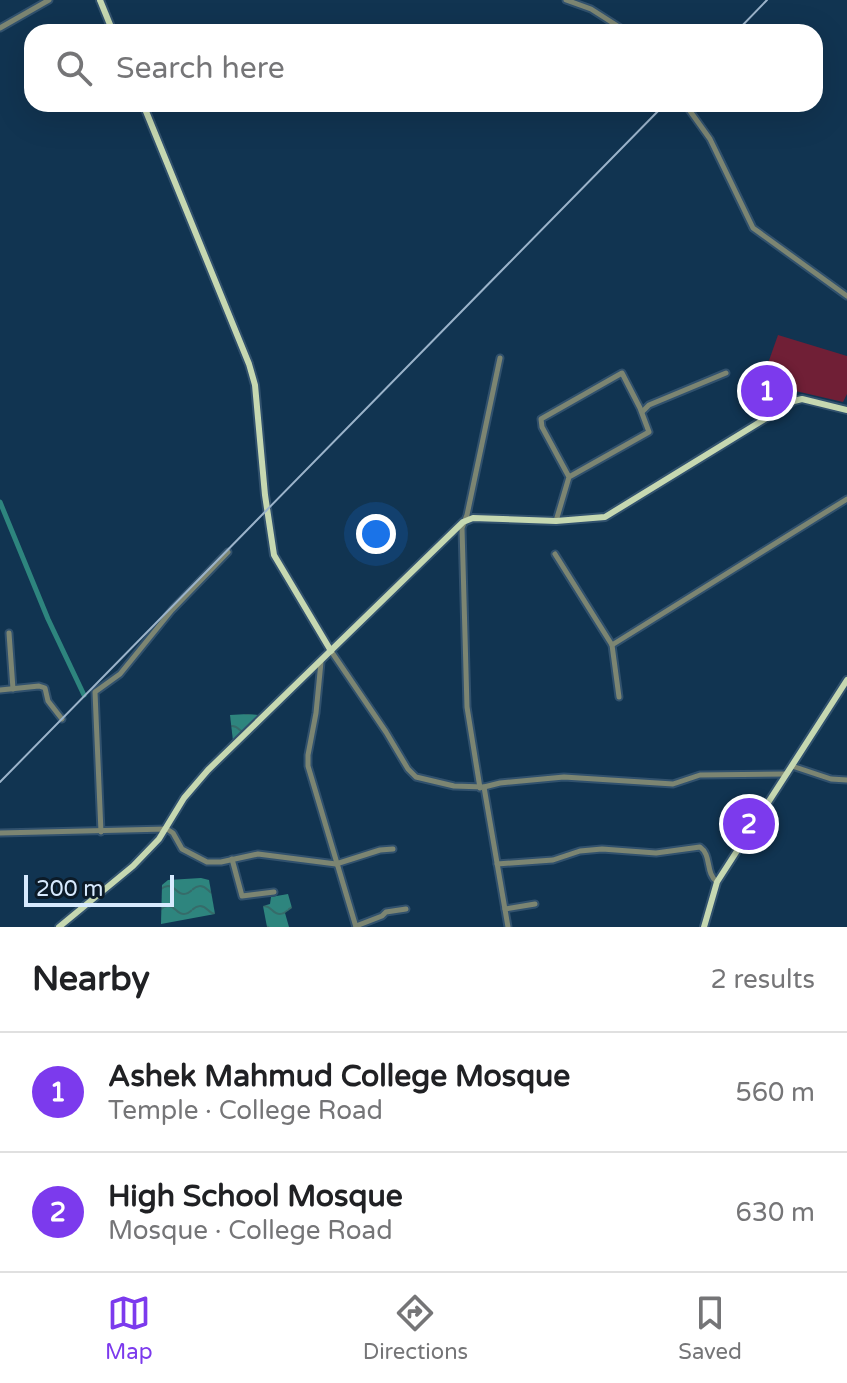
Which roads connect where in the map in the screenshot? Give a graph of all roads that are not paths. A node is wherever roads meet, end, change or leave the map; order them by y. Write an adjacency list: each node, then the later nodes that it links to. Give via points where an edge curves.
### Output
1 (49, 0): 6 (street)
2 (100, 0): 4 (main road)
3 (566, 0): 5 (street)
4 (110, 24)
5 (614, 24)
6 (0, 28)
7 (146, 112): 24 (main road, via 249,364 274,555)
8 (691, 112): 9 (street, via 710,139 753,228)
9 (847, 296)
10 (500, 358): 19 (street)
11 (726, 373): 13 (street)
12 (637, 403): 13 (street); 15 (street); 16 (street, via 622,373 541,419)
13 (649, 405): 15 (street)
14 (847, 410): 18 (main road, via 794,401 605,517)
15 (642, 413): 16 (street, via 649,432)
16 (569, 477): 18 (street)
17 (847, 499): 23 (street)
18 (556, 521): 19 (main road)
19 (463, 522): 24 (main road); 34 (street, via 467,707)
20 (228, 552): 36 (street, via 120,674 95,692)
21 (555, 554): 23 (street)
22 (9, 633): 27 (street)
23 (612, 645): 29 (street)
24 (331, 651): 25 (main road); 34 (street, via 416,777)
25 (321, 662): 35 (main road, via 208,770); 40 (street, via 308,766)
26 (847, 680): 31 (main road)
27 (13, 689): 28 (street); 30 (street, via 45,688)
28 (0, 690)
29 (619, 697)
30 (62, 719)
31 (792, 766): 32 (main road); 33 (street)
32 (787, 774): 34 (street, via 700,775 673,784 564,777); 42 (main road)
33 (847, 780)
34 (482, 788): 41 (street)
35 (167, 829): 36 (street); 39 (street, via 182,849 207,862); 48 (main road, via 133,866)
36 (101, 832): 37 (street)
37 (0, 833)
38 (393, 849): 40 (street)
39 (232, 859): 40 (street, via 258,854); 43 (street, via 242,896)
40 (336, 864): 47 (street)
41 (497, 864): 42 (street, via 602,849 656,853 700,847 710,877); 46 (street)
42 (717, 882): 50 (main road)
43 (274, 892)
44 (535, 904): 46 (street)
45 (406, 909): 47 (street)
46 (505, 909): 49 (street)
47 (356, 926)
48 (59, 927)
49 (508, 927)
50 (704, 927)

